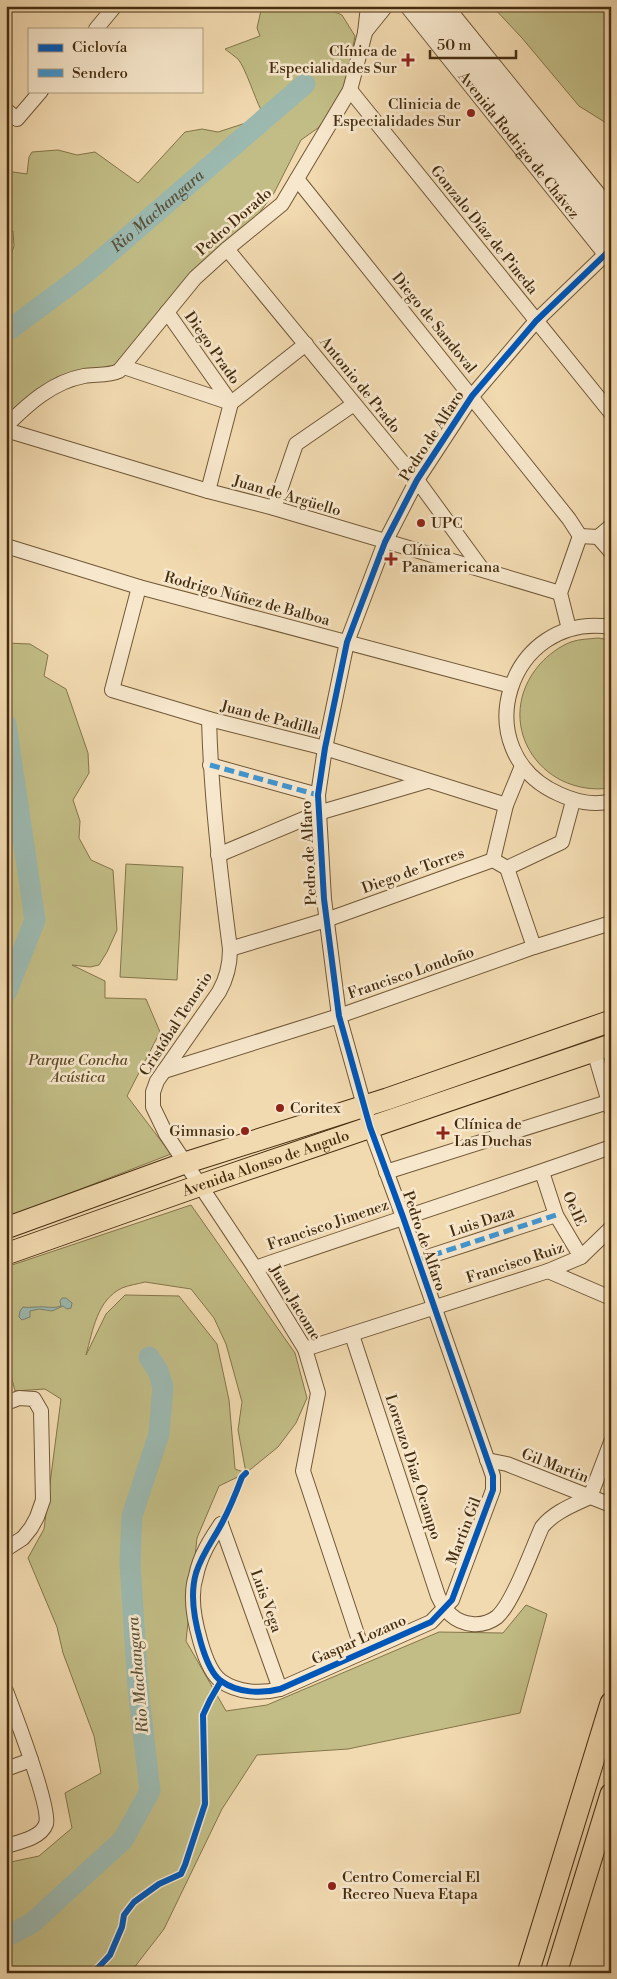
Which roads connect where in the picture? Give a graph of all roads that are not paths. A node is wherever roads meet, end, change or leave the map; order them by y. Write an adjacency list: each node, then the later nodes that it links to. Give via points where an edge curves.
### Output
1 (368, 6): 8 (street, Pedro Dorado)
2 (386, 6): 8 (street, Pedro Dorado)
3 (408, 6): 15 (street, Avenida Rodrigo de Chávez)
4 (428, 6): 15 (main road, Avenida Rodrigo de Chávez)
5 (445, 6): 13 (street, Avenida Rodrigo de Chávez)
6 (108, 8): 7 (street)
7 (97, 28)
8 (365, 33): 9 (street, Pedro Dorado)
9 (350, 90): 12 (street, Pedro Dorado); 17 (street, Gonzalo Díaz de Pineda)
10 (40, 92): 11 (street)
11 (12, 114)
12 (297, 179): 14 (street, Pedro Dorado, via 282,204); 20 (street, Diego de Sandoval)
13 (611, 211)
14 (228, 249): 16 (street, Pedro Dorado, via 194,278); 18 (street, Antonio de Prado)
15 (609, 249): 17 (street, Pedro de Alfaro)
16 (167, 312): 19 (street, Pedro Dorado); 21 (street, Diego Prado)
17 (536, 321): 20 (street, Pedro de Alfaro); 23 (street, Gonzalo Díaz de Pineda)
18 (306, 344): 21 (street); 22 (street, Antonio de Prado)
19 (124, 367): 21 (street); 24 (street, via 112,374 84,376 56,385 24,408)
20 (472, 396): 26 (street, Pedro de Alfaro); 30 (street, Diego de Sandoval)
21 (231, 402): 27 (street)
22 (354, 404): 26 (street, Antonio de Prado); 28 (street, via 296,444)
23 (611, 413)
24 (6, 426)
25 (6, 430): 27 (street, Juan de Argüello)
26 (417, 480): 32 (street, Pedro de Alfaro); 35 (street, Antonio de Prado)
27 (208, 491): 28 (street, Juan de Argüello)
28 (274, 508): 32 (street, Juan de Argüello)
29 (611, 526): 31 (street)
30 (580, 536): 31 (street); 37 (street)
31 (598, 536): 34 (street)
32 (385, 542): 35 (street, Juan de Argüello); 40 (street, Pedro de Alfaro)
33 (6, 546): 36 (street, Rodrigo Núñez de Balboa)
34 (611, 552)
35 (482, 569): 37 (street, Juan de Argüello)
36 (139, 587): 40 (street, Rodrigo Núñez de Balboa); 42 (street, Juan de Padilla, via 112,690)
37 (560, 592): 39 (street)
38 (611, 627): 39 (street, via 596,625)
39 (570, 629): 41 (street, via 544,641 524,661)
40 (348, 642): 41 (street, Rodrigo Núñez de Balboa); 43 (street, Pedro de Alfaro)
41 (511, 686): 45 (street, via 507,722 510,741)
42 (209, 719): 43 (street, Juan de Padilla); 44 (street, Cristóbal Tenorio)
43 (325, 748): 46 (street, Juan de Padilla); 47 (street, Pedro de Alfaro)
44 (210, 765): 47 (street); 52 (street, Cristóbal Tenorio)
45 (522, 766): 48 (street, via 545,788); 50 (street)
46 (427, 781): 50 (street, Juan de Padilla); 51 (street)
47 (318, 795): 51 (street, Pedro de Alfaro)
48 (573, 801): 49 (street); 54 (street, via 562,842)
49 (611, 802)
50 (506, 805): 53 (street)
51 (318, 813): 52 (street); 55 (street, Pedro de Alfaro)
52 (218, 854): 58 (street, Cristóbal Tenorio)
53 (493, 860): 54 (street); 55 (street, Diego de Torres)
54 (507, 868): 57 (street)
55 (326, 920): 58 (street, Diego de Torres); 59 (street, Pedro de Alfaro)
56 (611, 923): 57 (street, Francisco Londoño)
57 (534, 948): 59 (street, Francisco Londoño)
58 (230, 949): 63 (street, Cristóbal Tenorio, via 224,984)
59 (339, 1016): 63 (street, Francisco Londoño); 66 (street, Pedro de Alfaro)
60 (611, 1021): 65 (main road, Avenida Alonso de Angulo)
61 (611, 1035): 64 (main road)
62 (602, 1048): 67 (street); 68 (main road, Avenida Alonso de Angulo)
63 (164, 1071): 71 (street, Cristóbal Tenorio, via 153,1092 153,1107)
64 (461, 1086): 65 (main road); 68 (main road)
65 (387, 1099): 66 (main road, Avenida Alonso de Angulo)
66 (363, 1106): 69 (street, Pedro de Alfaro); 71 (main road, Avenida Alonso de Angulo)
67 (609, 1106): 72 (street)
68 (398, 1117): 69 (main road, Avenida Alonso de Angulo)
69 (370, 1127): 72 (street, Pedro de Alfaro); 74 (main road, Avenida Alonso de Angulo)
70 (611, 1147): 73 (street, Francisco Jimenez)
71 (185, 1163): 74 (street, Cristóbal Tenorio); 77 (main road, Avenida Alonso de Angulo)
72 (386, 1172): 76 (street, Pedro de Alfaro)
73 (542, 1172): 75 (street, Oe1E); 76 (street, Francisco Jimenez)
74 (201, 1185): 79 (main road, Avenida Alonso de Angulo); 82 (street, Juan Jacome)
75 (556, 1215): 80 (street, Oe1E); 81 (street, Luis Daza)
76 (403, 1216): 81 (street, Pedro de Alfaro); 82 (street, Francisco Jimenez)
77 (6, 1228)
78 (611, 1228): 80 (street, Francisco Ruiz)
79 (12, 1252)
80 (581, 1258): 83 (street, Francisco Ruiz)
81 (418, 1260): 85 (street, Pedro de Alfaro)
82 (255, 1268): 87 (street, Juan Jacome)
83 (548, 1271): 84 (street); 85 (street, Francisco Ruiz)
84 (611, 1298)
85 (434, 1306): 86 (street, Francisco Ruiz); 90 (street, Pedro de Alfaro)
86 (352, 1335): 87 (street, Francisco Ruiz); 95 (street, Lorenzo Diaz Ocampo)
87 (305, 1349): 96 (street, Juan Jacome, via 318,1393 303,1470)
88 (6, 1403): 94 (street, via 19,1398 34,1399 41,1411 42,1500 31,1528 23,1538)
89 (611, 1442): 91 (street)
90 (487, 1460): 91 (street, Gil Martin, via 507,1464); 95 (street, Martin Gil, via 493,1476 493,1490 452,1600)
91 (590, 1497): 92 (street, Gil Martin); 95 (street, via 548,1519 506,1608 496,1618 482,1625 466,1623 453,1618)
92 (611, 1505)
93 (221, 1524): 97 (street, Luis Vega); 97 (street, Gaspar Lozano, via 200,1562 193,1594 194,1612 212,1672 221,1681 243,1690 266,1692)
94 (6, 1549)
95 (444, 1609): 96 (street, Gaspar Lozano, via 432,1622)
96 (363, 1652): 97 (street, Gaspar Lozano)
97 (280, 1689)
98 (7, 1694): 100 (street)
99 (611, 1702): 104 (main road)
100 (31, 1760): 101 (street); 103 (street, via 46,1812 46,1825 37,1835)
101 (6, 1768)
102 (611, 1794): 105 (main road)
103 (6, 1846)
104 (528, 1973)
105 (556, 1973)

